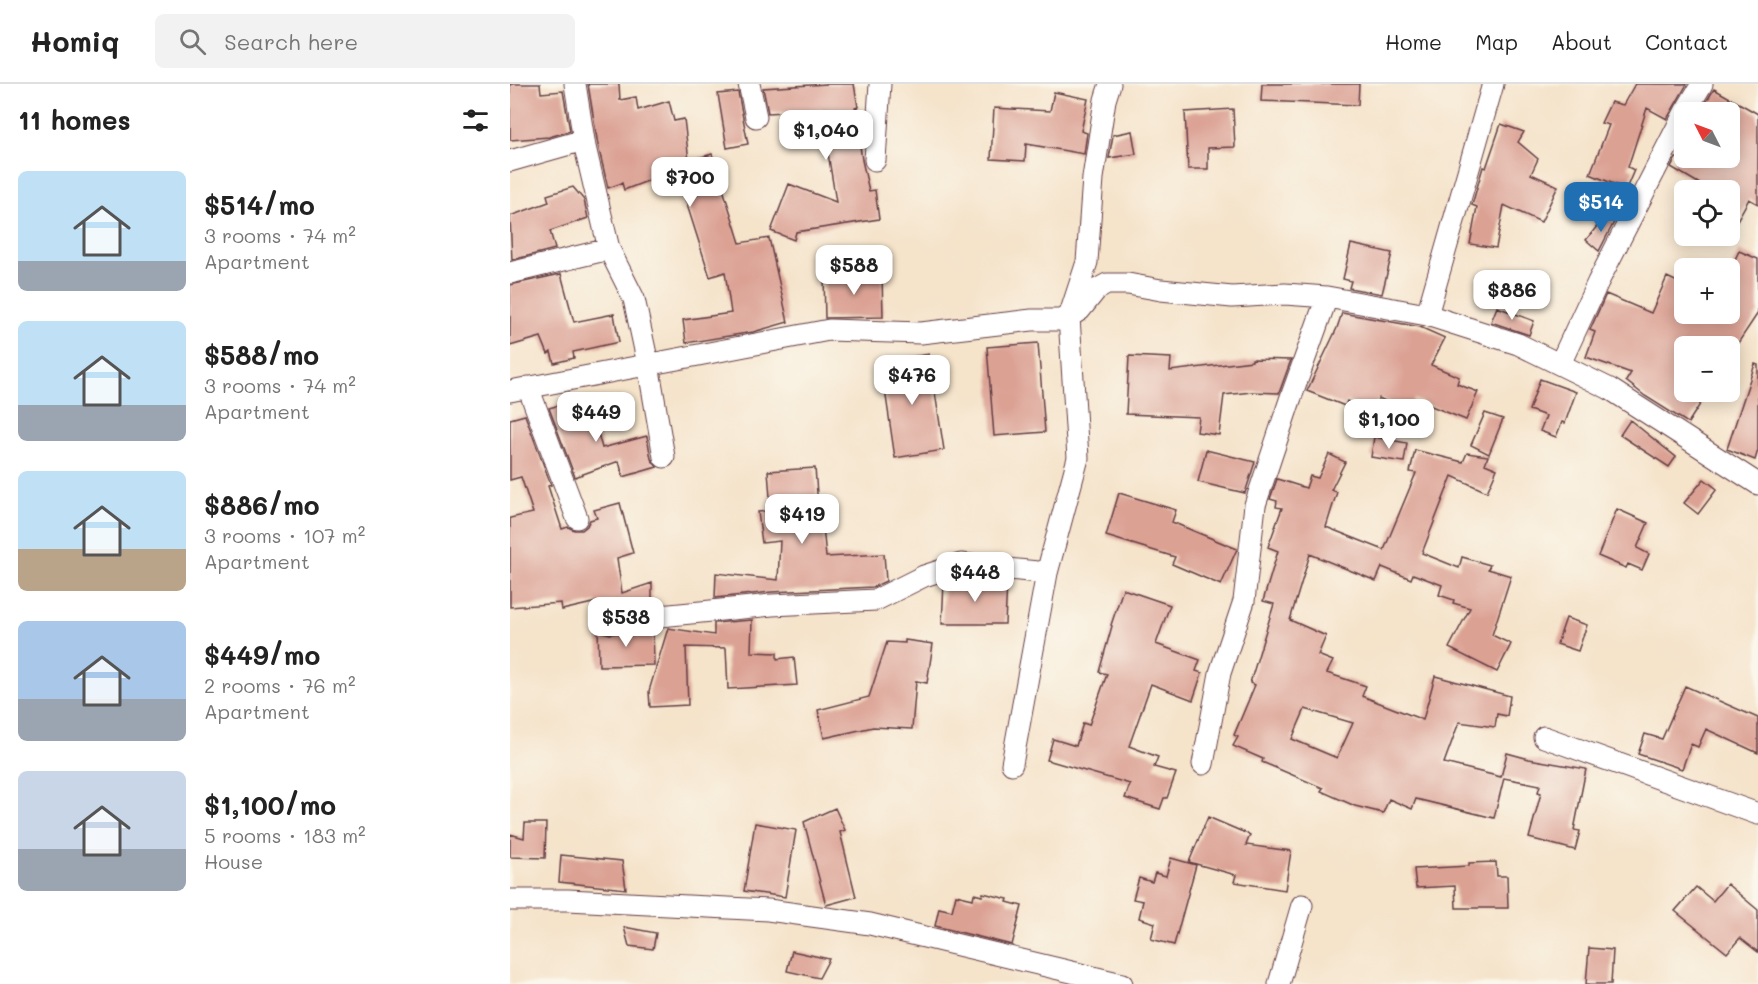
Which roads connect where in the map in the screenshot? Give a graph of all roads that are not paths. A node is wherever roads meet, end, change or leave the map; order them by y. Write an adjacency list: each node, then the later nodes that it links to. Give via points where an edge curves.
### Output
1 (575, 84): 10 (street)
2 (749, 84): 8 (street)
3 (880, 84): 11 (street)
4 (1110, 84): 17 (street, via 1093,178 1087,262)
5 (1493, 84): 16 (street)
6 (1702, 84): 7 (street)
7 (1691, 102)
8 (756, 117)
9 (1674, 134): 19 (street)
10 (584, 140): 12 (street); 13 (street)
11 (875, 160)
12 (510, 161)
13 (609, 249): 14 (street); 18 (street, via 634,299)
14 (510, 273)
15 (1327, 297): 16 (street); 17 (street, via 1232,297 1107,284); 28 (street, via 1255,505 1244,601 1220,673)
16 (1427, 315): 19 (street, via 1518,344)
17 (1069, 317): 18 (street, via 921,333 829,330); 24 (street, via 1078,458)
18 (648, 364): 20 (street); 21 (street)
19 (1560, 364): 22 (street, via 1610,389)
20 (519, 389): 23 (street)
21 (664, 457)
22 (1758, 484)
23 (577, 518)
24 (1047, 573): 25 (street, via 961,564 924,576 876,600 772,605); 27 (street)
25 (609, 621)
26 (1544, 737): 29 (street)
27 (1012, 764)
28 (1203, 764)
29 (1758, 814)
30 (510, 900): 32 (street, via 768,910 870,924)
31 (1302, 905): 33 (street)
32 (1122, 984)
33 (1279, 984)

